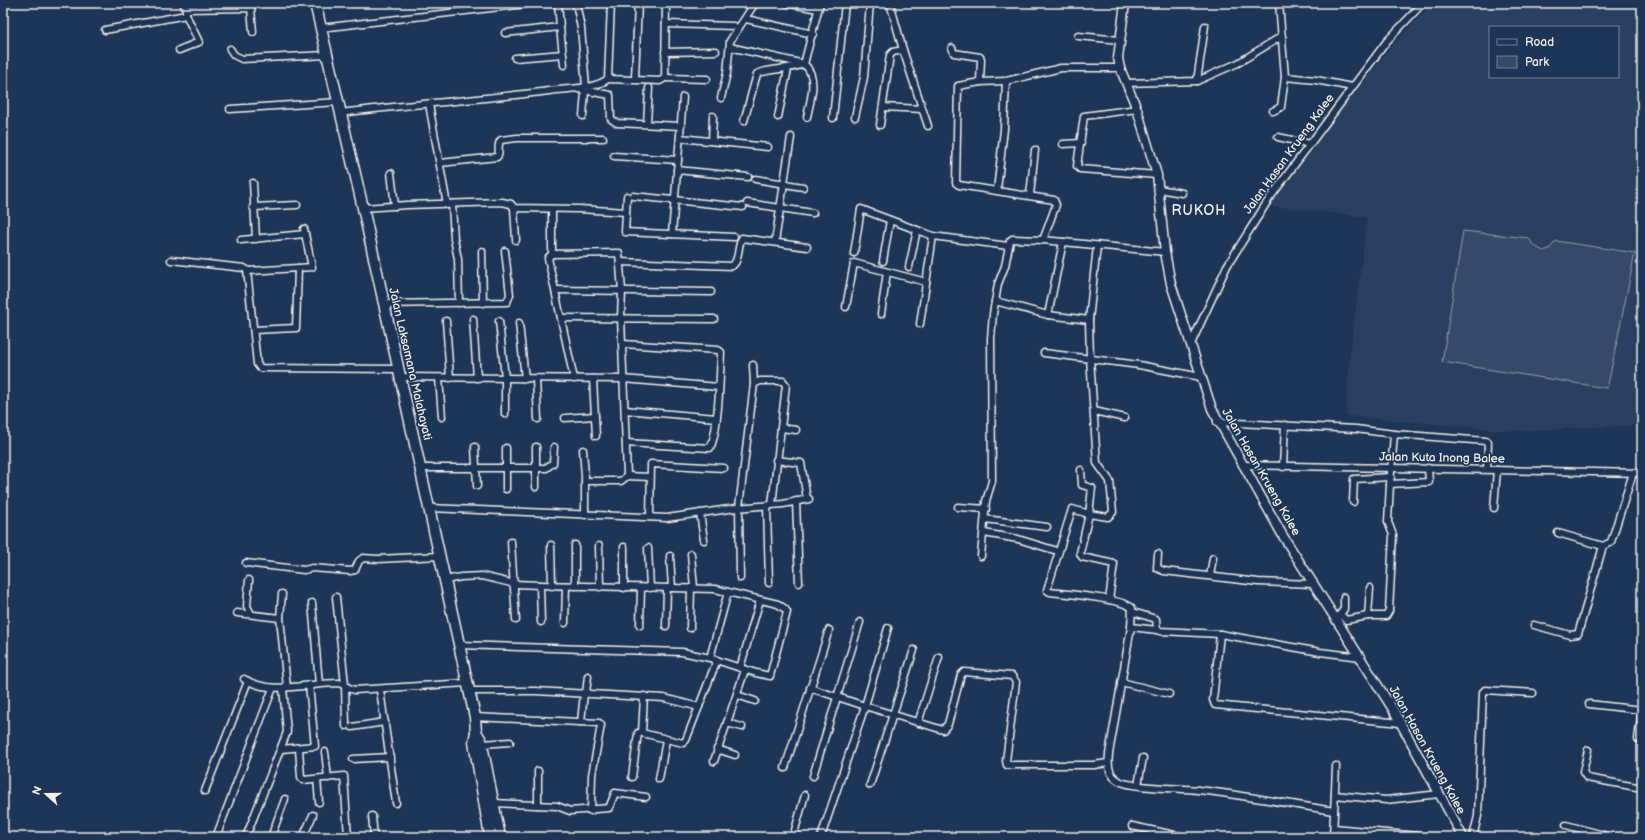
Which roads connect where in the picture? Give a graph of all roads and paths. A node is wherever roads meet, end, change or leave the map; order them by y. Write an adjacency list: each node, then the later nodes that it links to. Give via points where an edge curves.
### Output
1 (183, 3): 20 (street)
2 (315, 3): 26 (highway, Jalan Laksamana Malahayati)
3 (535, 3): 17 (street)
4 (558, 3): 25 (street)
5 (576, 3): 59 (street, via 581,28)
6 (611, 3): 51 (street)
7 (638, 3): 52 (street)
8 (666, 3): 22 (street)
9 (755, 3): 21 (street)
10 (786, 3): 19 (street)
11 (845, 3): 74 (street)
12 (870, 3): 75 (street, via 864,77)
13 (890, 3): 38 (street)
14 (1125, 3): 33 (street)
15 (1279, 3): 32 (street)
16 (1423, 3): 57 (street, Jalan Hasan Krueng Kalee, via 1387,41)
17 (498, 5): 26 (street)
18 (251, 6): 20 (street); 28 (street)
19 (819, 6): 30 (street)
20 (186, 12): 27 (street); 37 (street, via 200,42)
21 (746, 19): 30 (street); 34 (street, via 730,40)
22 (666, 24): 23 (street); 40 (street)
23 (734, 26)
24 (1205, 26): 53 (street)
25 (560, 27): 29 (street); 41 (street)
26 (321, 28): 42 (highway, Jalan Laksamana Malahayati)
27 (105, 30)
28 (253, 32)
29 (505, 33)
30 (813, 34): 44 (street)
31 (1078, 36): 33 (street)
32 (1282, 36): 50 (street); 53 (street, via 1238,63)
33 (1120, 40): 46 (street)
34 (730, 47): 44 (street); 61 (street)
35 (952, 48): 55 (street, via 956,54 981,58)
36 (230, 49): 42 (street, via 234,56 242,59)
37 (179, 50)
38 (903, 50): 64 (street, via 890,55); 66 (street)
39 (716, 51): 40 (street)
40 (665, 52): 48 (street)
41 (563, 54): 43 (street); 45 (street)
42 (327, 55): 62 (highway, Jalan Laksamana Malahayati)
43 (515, 58)
44 (804, 64): 47 (street); 73 (street, via 810,69 812,78)
45 (564, 65)
46 (1120, 68): 54 (street, via 1061,68); 56 (street)
47 (788, 69): 72 (street); 76 (street, via 757,74)
48 (665, 78): 49 (street); 52 (street, via 660,81)
49 (707, 78)
50 (1285, 78): 57 (street, via 1316,80); 68 (street, via 1281,107)
51 (608, 79): 52 (street); 59 (street)
52 (635, 79)
53 (1197, 80): 56 (street)
54 (1006, 81): 55 (street); 101 (street)
55 (980, 82): 101 (street, via 958,86 956,183)
56 (1126, 83): 67 (street)
57 (1352, 87): 88 (street, Jalan Hasan Krueng Kalee)
58 (649, 88): 77 (street)
59 (586, 89): 63 (street); 70 (street); 77 (street, via 610,95 611,119 616,123)
60 (683, 97): 79 (street)
61 (721, 98)
62 (338, 102): 65 (street); 69 (highway, Jalan Laksamana Malahayati)
63 (429, 104): 69 (street); 93 (street)
64 (882, 107): 66 (street); 78 (street)
65 (230, 109)
66 (922, 109): 80 (street)
67 (1137, 109): 86 (street, via 1086,115); 96 (street)
68 (1273, 111)
69 (341, 113): 109 (highway, Jalan Laksamana Malahayati)
70 (583, 116)
71 (713, 116): 85 (street)
72 (778, 117)
73 (807, 118)
74 (833, 118)
75 (855, 118)
76 (744, 121)
77 (647, 124): 79 (street)
78 (880, 125)
79 (681, 126): 84 (street)
80 (928, 126)
81 (791, 137): 98 (street)
82 (1278, 137): 88 (street)
83 (603, 138): 93 (street, via 501,140 497,157)
84 (680, 138): 85 (street); 92 (street)
85 (712, 141): 89 (street)
86 (1081, 143): 87 (street); 96 (street, via 1077,165 1080,169)
87 (1064, 144)
88 (1310, 144): 163 (street, Jalan Hasan Krueng Kalee, via 1268,199 1233,256)
89 (768, 147)
90 (1035, 150): 103 (street)
91 (614, 156): 92 (street)
92 (678, 160): 94 (street)
93 (440, 163): 106 (street)
94 (678, 170): 98 (street); 104 (street)
95 (391, 173): 107 (street)
96 (1157, 175): 100 (street)
97 (253, 183): 108 (street)
98 (784, 184): 99 (street); 111 (street)
99 (803, 187)
100 (1159, 189): 102 (street); 131 (street)
101 (997, 190): 103 (street)
102 (1182, 193)
103 (1030, 195): 123 (street, via 1052,199 1056,203)
104 (675, 201): 111 (street); 113 (street, via 630,196); 117 (street)
105 (297, 205): 108 (street)
106 (450, 205): 107 (street); 110 (street, via 502,202 511,204); 147 (street, via 458,259)
107 (395, 206): 109 (street)
108 (253, 207): 120 (street)
109 (363, 208): 148 (highway, Jalan Laksamana Malahayati)
110 (514, 208): 112 (street); 122 (street)
111 (780, 208): 114 (street); 124 (street)
112 (552, 209): 113 (street); 133 (street)
113 (626, 212): 117 (street, via 625,232)
114 (813, 213)
115 (890, 220): 116 (street); 132 (street, via 860,210); 136 (street)
116 (917, 230): 118 (street); 137 (street)
117 (672, 234): 119 (street)
118 (933, 236): 127 (street); 141 (street)
119 (734, 238)
120 (256, 239): 121 (street); 138 (street, via 304,232 312,267)
121 (241, 240)
122 (516, 240)
123 (1043, 240): 125 (street); 127 (street, via 1012,239)
124 (775, 242): 126 (street); 135 (street, via 742,238 736,262 732,266)
125 (1063, 242): 128 (street); 151 (street)
126 (807, 246)
127 (1008, 246): 145 (street, via 1005,266)
128 (1097, 246): 131 (street); 156 (street)
129 (482, 251): 146 (street)
130 (505, 251): 146 (street, via 510,298 506,302)
131 (1165, 252): 163 (street, via 1171,284)
132 (854, 253)
133 (552, 254): 135 (street, via 619,253); 142 (street, via 548,258 548,264)
134 (171, 260): 139 (street, via 244,268)
135 (620, 262): 143 (street)
136 (883, 262)
137 (909, 267)
138 (298, 268): 139 (street); 161 (street, via 296,328)
139 (248, 271): 161 (street)
140 (887, 272): 141 (street); 149 (street, via 854,263); 150 (street)
141 (926, 282): 160 (street)
142 (555, 290): 143 (street); 153 (street)
143 (622, 291): 144 (street); 152 (street)
144 (711, 292)
145 (994, 301): 151 (street); 230 (street, via 991,338 992,481)
146 (483, 302): 147 (street)
147 (459, 303): 148 (street)
148 (384, 304): 167 (highway, Jalan Laksamana Malahayati)
149 (846, 307)
150 (881, 314)
151 (1048, 315): 156 (street)
152 (621, 317): 153 (street); 155 (street); 162 (street)
153 (561, 318): 175 (street)
154 (473, 319): 171 (street)
155 (714, 319)
156 (1089, 320): 165 (street)
157 (446, 321): 170 (street)
158 (499, 321): 172 (street)
159 (519, 323): 173 (street)
160 (920, 324)
161 (254, 330): 167 (street, via 257,364 264,370)
162 (623, 344): 177 (street); 179 (street, via 718,350 721,352)
163 (1191, 344): 168 (street, Jalan Hasan Krueng Kalee)
164 (1044, 353): 165 (street)
165 (1090, 358): 168 (street); 181 (street)
166 (753, 365): 178 (street)
167 (399, 373): 169 (street); 204 (highway, Jalan Laksamana Malahayati)
168 (1201, 377): 189 (street, Jalan Hasan Krueng Kalee)
169 (439, 378): 170 (street); 184 (street)
170 (450, 378): 171 (street)
171 (477, 378): 172 (street)
172 (505, 378): 173 (street); 182 (street)
173 (525, 379): 174 (street)
174 (536, 379): 175 (street); 188 (street)
175 (574, 379): 176 (street)
176 (593, 379): 177 (street); 183 (street)
177 (623, 380): 179 (street); 180 (street)
178 (754, 384): 191 (street, via 760,381 788,382); 226 (street)
179 (720, 387): 186 (street)
180 (625, 410): 186 (street); 195 (street)
181 (1094, 411): 187 (street); 232 (street, via 1097,463 1110,481 1113,512 1108,517)
182 (505, 414)
183 (595, 416): 185 (street); 194 (street)
184 (442, 417)
185 (565, 418)
186 (716, 418): 195 (street, via 710,448)
187 (1125, 418)
188 (538, 419)
189 (1217, 422): 190 (street); 202 (street, Jalan Hasan Krueng Kalee)
190 (1285, 425): 193 (street); 203 (street)
191 (781, 428): 192 (street); 201 (street)
192 (796, 430)
193 (1394, 434): 209 (street); 211 (street, via 1486,441)
194 (596, 436)
195 (626, 443): 216 (street)
196 (475, 447): 205 (street)
197 (536, 447): 207 (street)
198 (554, 447): 207 (street, via 553,465)
199 (506, 448): 206 (street)
200 (583, 450): 219 (street)
201 (776, 460): 223 (street, via 801,463 808,499); 225 (street)
202 (1242, 465): 203 (street, Jalan Kuta Inong Balee); 262 (street, Jalan Hasan Krueng Kalee)
203 (1283, 467): 209 (street, Jalan Kuta Inong Balee)
204 (420, 468): 205 (street); 228 (highway, Jalan Laksamana Malahayati)
205 (476, 468): 206 (street); 220 (street)
206 (506, 468): 207 (street); 222 (street)
207 (536, 468): 221 (street)
208 (724, 468): 217 (street, via 653,463)
209 (1392, 468): 210 (street, Jalan Kuta Inong Balee); 218 (street)
210 (1428, 468): 211 (street, Jalan Kuta Inong Balee); 218 (street, via 1428,482)
211 (1487, 469): 213 (street, Jalan Kuta Inong Balee)
212 (1081, 470): 232 (street, via 1082,485 1092,488)
213 (1497, 470): 214 (street, Jalan Kuta Inong Balee); 229 (street)
214 (1634, 472): 215 (street, Jalan Kuta Inong Balee); 244 (street, via 1610,542)
215 (1642, 473)
216 (627, 476): 217 (street); 219 (street, via 621,481)
217 (650, 477): 234 (street)
218 (1390, 480): 224 (street, via 1354,479); 284 (street, via 1388,522 1392,535 1389,611 1386,616)
219 (585, 481): 233 (street)
220 (477, 486)
221 (536, 487)
222 (506, 489)
223 (796, 501): 225 (street); 260 (street)
224 (1353, 502)
225 (770, 505): 226 (street); 259 (street)
226 (739, 507): 231 (street); 256 (street)
227 (958, 507): 230 (street)
228 (429, 508): 233 (street); 250 (highway, Jalan Laksamana Malahayati)
229 (1494, 508)
230 (986, 509): 235 (street)
231 (700, 513): 234 (street, via 671,518); 239 (street)
232 (1089, 514): 279 (street, via 1080,554 1086,559 1114,564); 279 (street, via 1072,509 1047,590)
233 (585, 515): 234 (street)
234 (650, 517)
235 (985, 519): 236 (street); 237 (street)
236 (1047, 526)
237 (984, 533): 247 (street); 252 (street)
238 (1558, 533): 244 (street)
239 (704, 540)
240 (511, 542): 261 (street)
241 (551, 545): 264 (street)
242 (575, 545): 266 (street)
243 (599, 546): 267 (street)
244 (1603, 546): 292 (street, via 1578,634 1570,635)
245 (624, 547): 268 (street)
246 (648, 548): 270 (street)
247 (1054, 550)
248 (691, 554): 272 (street)
249 (1158, 554): 255 (street, via 1159,570)
250 (440, 556): 254 (street, via 363,558 355,570 350,571 312,568 304,570); 258 (highway, Jalan Laksamana Malahayati)
251 (670, 556): 271 (street)
252 (981, 556)
253 (1213, 558): 255 (street)
254 (246, 563)
255 (1210, 576): 262 (street, via 1279,584)
256 (740, 578)
257 (249, 580): 283 (street, via 247,606)
258 (445, 580): 261 (street, via 461,576 482,576); 300 (highway, Jalan Laksamana Malahayati)
259 (769, 583)
260 (800, 583)
261 (515, 584): 263 (street); 287 (street)
262 (1313, 584): 285 (street, Jalan Hasan Krueng Kalee)
263 (540, 585): 264 (street); 288 (street)
264 (552, 586): 265 (street)
265 (566, 586): 266 (street); 290 (street)
266 (575, 586): 267 (street)
267 (600, 587): 268 (street)
268 (624, 588): 269 (street)
269 (641, 588): 270 (street); 291 (street)
270 (650, 588): 271 (street)
271 (670, 588): 272 (street); 293 (street)
272 (693, 588): 274 (street); 295 (street)
273 (1370, 588): 284 (street)
274 (728, 592): 278 (street); 304 (street)
275 (282, 594): 286 (street)
276 (336, 597): 311 (street)
277 (1344, 597): 285 (street, via 1344,609)
278 (760, 600): 306 (street); 306 (street, via 782,606 787,612 770,676)
279 (1109, 600): 282 (street, via 1128,604)
280 (312, 603): 309 (street)
281 (237, 612): 283 (street)
282 (1132, 612): 294 (street); 298 (street, via 1156,619)
283 (251, 614): 286 (street)
284 (1368, 616): 285 (street, via 1346,620)
285 (1338, 617): 303 (street, Jalan Hasan Krueng Kalee)
286 (280, 618): 312 (street)
287 (516, 620)
288 (541, 622)
289 (860, 622): 322 (street)
290 (565, 623)
291 (640, 625)
292 (1534, 625)
293 (666, 626)
294 (1131, 627): 298 (street); 308 (street)
295 (690, 628)
296 (888, 628): 325 (street)
297 (829, 630): 315 (street)
298 (1157, 630): 299 (street, via 1172,633)
299 (1220, 634): 303 (street); 334 (street, via 1213,700 1215,705)
300 (458, 645): 304 (street, via 682,652); 313 (highway, Jalan Laksamana Malahayati)
301 (914, 650): 328 (street)
302 (939, 657): 333 (street)
303 (1361, 657): 334 (street, Jalan Hasan Krueng Kalee)
304 (710, 658): 305 (street)
305 (717, 660): 306 (street); 326 (street)
306 (743, 669): 320 (street)
307 (588, 676): 317 (street)
308 (1121, 682): 319 (street); 352 (street)
309 (319, 684): 310 (street); 311 (street)
310 (309, 685): 312 (street); 343 (street, via 315,746)
311 (345, 685): 316 (street, via 350,690); 330 (street, via 349,726)
312 (285, 687): 314 (street); 342 (street, via 287,732)
313 (468, 687): 316 (street); 317 (street); 329 (highway, Jalan Laksamana Malahayati)
314 (273, 688): 364 (street, via 246,680); 381 (street)
315 (810, 688): 322 (street); 354 (street)
316 (380, 690): 330 (street)
317 (585, 693): 321 (street); 331 (street)
318 (1533, 693): 395 (street, via 1485,690 1482,692 1478,816)
319 (1169, 694)
320 (737, 695): 323 (street); 332 (street)
321 (644, 696): 326 (street); 337 (street)
322 (837, 697): 325 (street); 356 (street)
323 (755, 701)
324 (1589, 704): 327 (street)
325 (865, 706): 328 (street); 390 (street)
326 (699, 707): 339 (street, via 686,740 683,743)
327 (1642, 710): 338 (street)
328 (892, 714): 333 (street); 361 (street)
329 (475, 717): 331 (street); 336 (highway, Jalan Laksamana Malahayati)
330 (385, 722): 348 (street)
331 (581, 722): 374 (street, via 599,723 601,726 592,774)
332 (727, 723): 335 (street); 344 (street)
333 (918, 723): 352 (street, via 940,730 947,727 964,672 1008,676 1016,682 1007,765)
334 (1401, 723): 365 (street, Jalan Hasan Krueng Kalee)
335 (742, 727)
336 (476, 732): 341 (highway, Jalan Laksamana Malahayati); 387 (highway, Jalan Laksamana Malahayati, via 474,742)
337 (642, 733): 339 (street); 357 (street, via 638,732)
338 (1638, 739)
339 (666, 740): 360 (street)
340 (510, 742): 341 (street)
341 (482, 744): 372 (highway, Jalan Laksamana Malahayati)
342 (281, 749): 343 (street); 382 (street)
343 (299, 749): 359 (street, via 301,778)
344 (717, 749): 347 (street); 351 (street)
345 (1588, 750): 363 (street, via 1583,772 1587,778)
346 (325, 752): 358 (street)
347 (735, 755)
348 (390, 757): 350 (street); 371 (street)
349 (1143, 758): 362 (street)
350 (353, 759)
351 (714, 761)
352 (1108, 763): 362 (street, via 1115,779)
353 (1336, 766): 367 (street)
354 (785, 768)
355 (538, 771): 373 (street)
356 (813, 776)
357 (632, 777)
358 (328, 778): 359 (street); 385 (street, via 344,776)
359 (317, 779): 370 (street)
360 (659, 779)
361 (870, 785)
362 (1138, 785): 375 (street, via 1199,790)
363 (1642, 788)
364 (205, 792)
365 (1439, 794): 367 (street, via 1386,800); 394 (street, Jalan Hasan Krueng Kalee)
366 (805, 795): 389 (street, via 795,830)
367 (1335, 795): 375 (street)
368 (646, 798): 374 (street, via 615,792 609,808)
369 (285, 799): 383 (street)
370 (319, 802)
371 (396, 803)
372 (494, 803): 373 (street); 388 (highway, Jalan Laksamana Malahayati)
373 (538, 805): 374 (street, via 557,806 570,811)
374 (591, 811)
375 (1334, 811): 380 (street)
376 (313, 815): 384 (street)
377 (372, 816): 386 (street)
378 (1566, 825): 396 (street)
379 (1132, 826): 391 (street)
380 (1334, 828): 392 (street); 393 (street)
381 (216, 837)
382 (246, 837)
383 (271, 837)
384 (304, 837)
385 (348, 837)
386 (374, 837)
387 (490, 837)
388 (500, 837)
389 (799, 837)
390 (821, 837)
391 (1184, 837)
392 (1333, 837)
393 (1428, 837)
394 (1463, 837)
395 (1473, 837)
396 (1611, 837)

